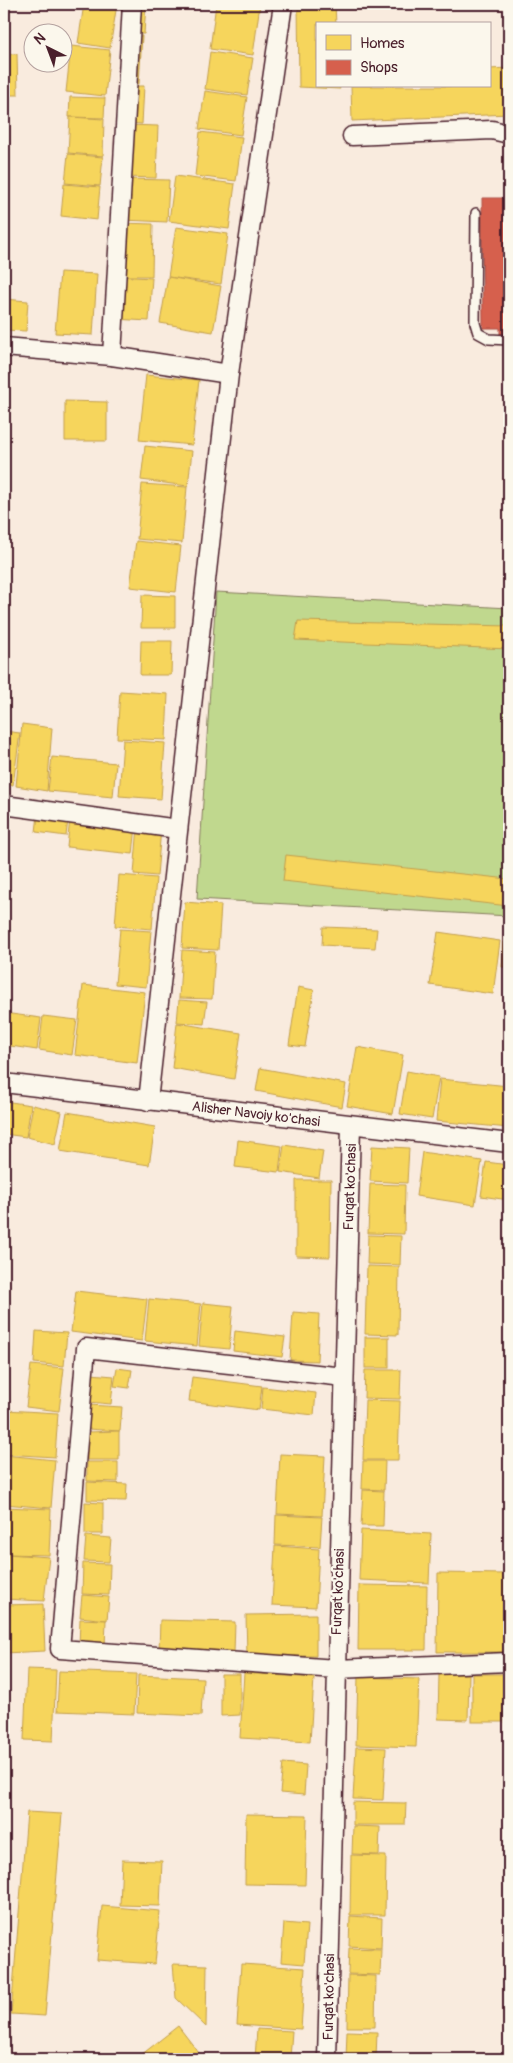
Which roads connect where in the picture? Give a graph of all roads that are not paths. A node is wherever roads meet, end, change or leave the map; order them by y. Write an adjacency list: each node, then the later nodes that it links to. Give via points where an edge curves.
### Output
1 (132, 4): 8 (street)
2 (283, 4): 9 (street)
3 (509, 134): 4 (street, via 492,130)
4 (352, 136)
5 (476, 213): 6 (lane, via 475,323 478,333 489,339)
6 (509, 340)
7 (4, 347): 8 (street)
8 (112, 356): 9 (street)
9 (229, 374): 11 (street)
10 (4, 805): 11 (street)
11 (178, 829): 13 (street)
12 (4, 1083): 13 (street, Alisher Navoiy ko'chasi)
13 (148, 1101): 14 (street, Alisher Navoiy ko'chasi)
14 (352, 1125): 15 (street, Alisher Navoiy ko'chasi); 16 (street, Furqat ko'chasi)
15 (509, 1143)
16 (344, 1377): 18 (street, Furqat ko'chasi); 18 (street, via 86,1348 60,1649)
17 (509, 1662): 18 (street)
18 (336, 1669): 19 (street, Furqat ko'chasi)
19 (327, 2059)

